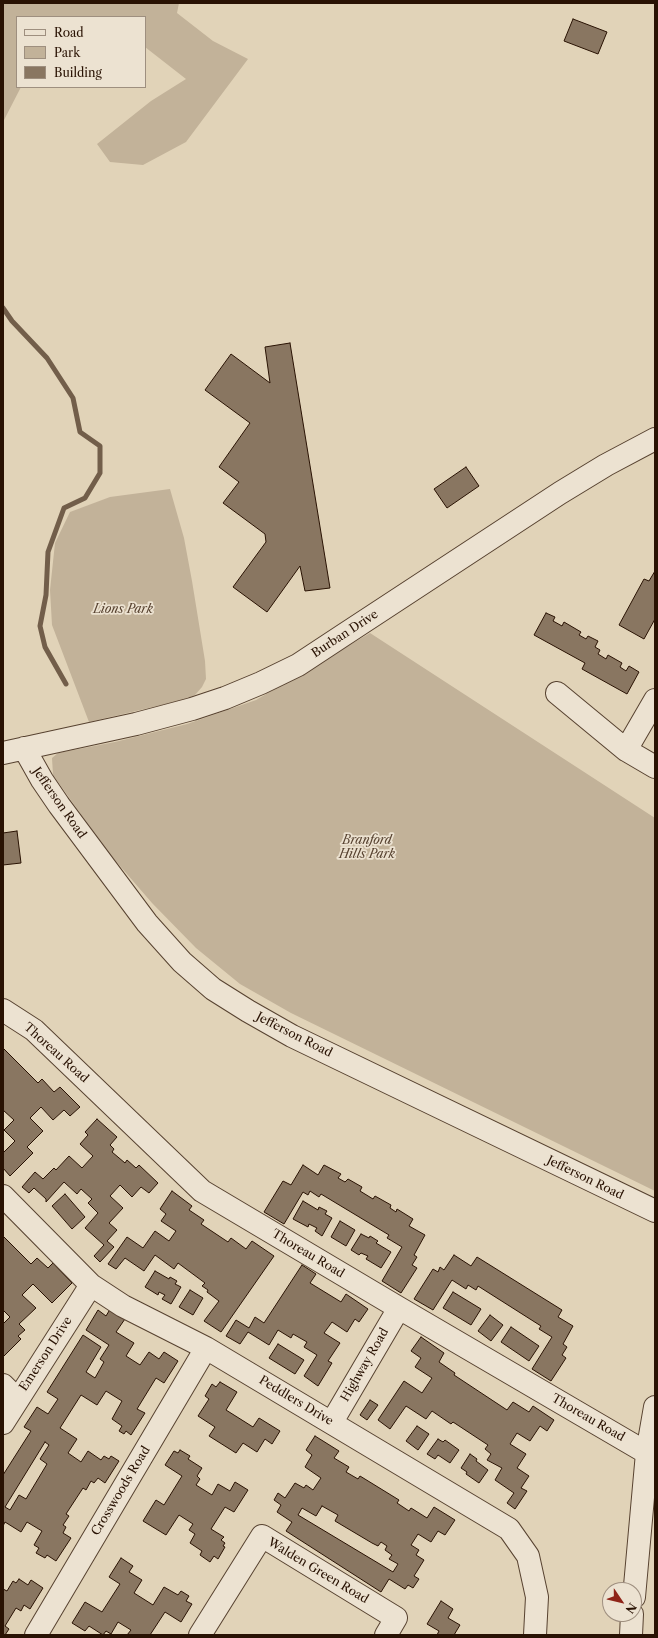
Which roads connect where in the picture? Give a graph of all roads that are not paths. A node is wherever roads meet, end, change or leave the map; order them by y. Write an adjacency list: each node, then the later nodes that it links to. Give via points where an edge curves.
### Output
1 (655, 439): 5 (street, Burban Drive, via 560,493 298,665 261,683 169,716)
2 (557, 693): 4 (street)
3 (655, 700): 4 (street)
4 (626, 750): 6 (street)
5 (13, 751): 9 (street, Jefferson Road, via 42,780 147,923 182,962 213,989 292,1036)
6 (655, 767)
7 (3, 1010): 11 (street, Thoreau Road, via 34,1030 202,1191)
8 (3, 1196): 10 (street, Peddlers Drive)
9 (655, 1212)
10 (91, 1285): 12 (street, Peddlers Drive, via 123,1306); 13 (street, Emerson Drive)
11 (399, 1308): 16 (street, Highway Road); 17 (street, Thoreau Road)
12 (206, 1348): 16 (street, Peddlers Drive); 20 (street, Crosswoods Road)
13 (10, 1392): 15 (street, Emerson Drive)
14 (655, 1407): 17 (street)
15 (3, 1422)
16 (332, 1422): 23 (street, Peddlers Drive, via 509,1529 528,1556 537,1597)
17 (647, 1453): 18 (street)
18 (635, 1582)
19 (631, 1622): 24 (street)
20 (36, 1635)
21 (200, 1635): 22 (street, Walden Green Road, via 262,1536 396,1618)
22 (386, 1635)
23 (535, 1635)
24 (630, 1635)

